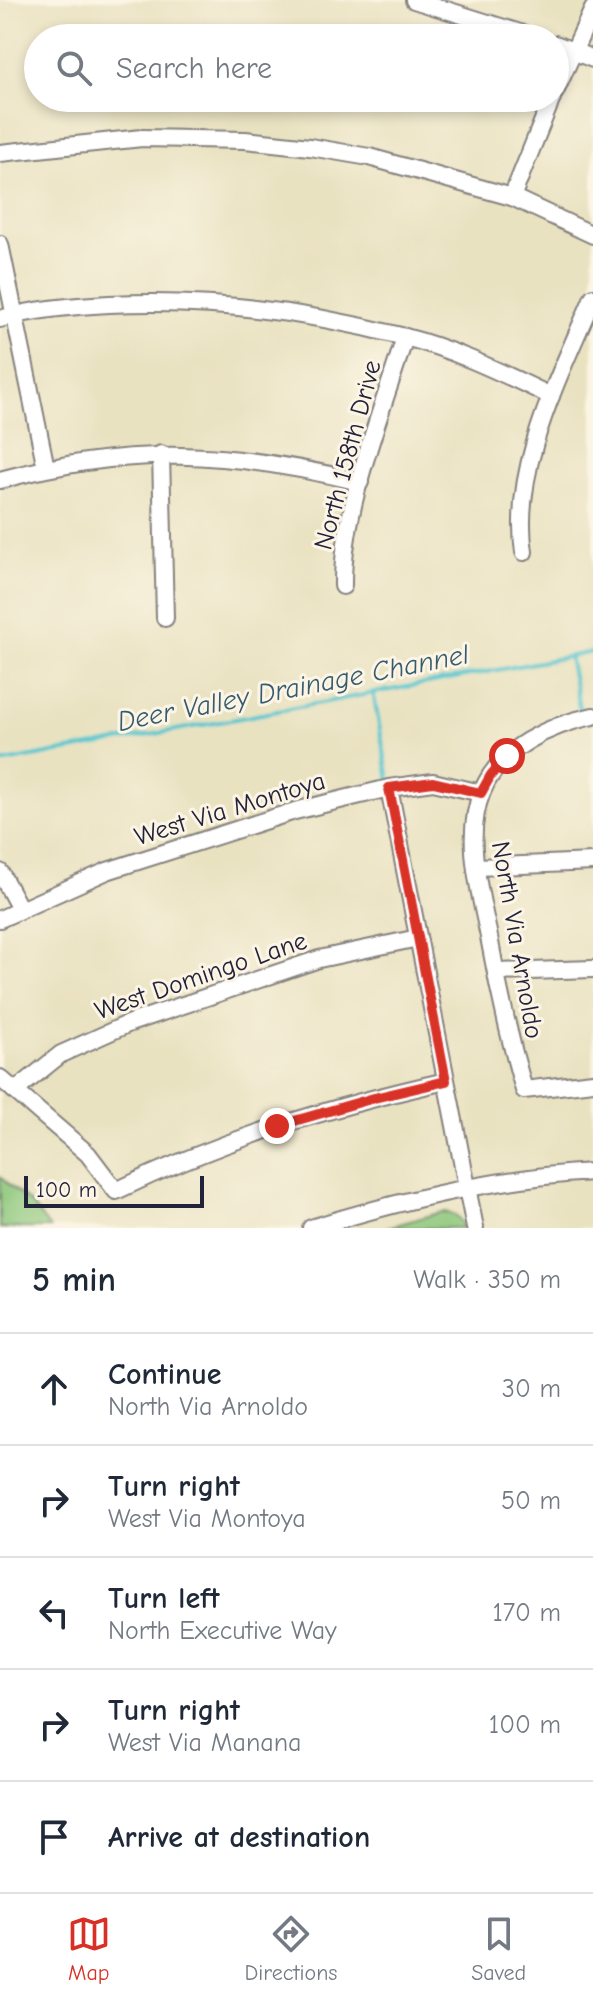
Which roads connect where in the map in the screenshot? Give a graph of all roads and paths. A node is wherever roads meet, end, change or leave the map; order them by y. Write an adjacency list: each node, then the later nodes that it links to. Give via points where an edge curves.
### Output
1 (414, 0): 3 (street)
2 (593, 9): 5 (street)
3 (491, 24)
4 (569, 48): 5 (street)
5 (572, 49): 6 (street); 7 (street)
6 (569, 57)
7 (593, 59)
8 (546, 112): 10 (street)
9 (0, 153): 10 (street, via 142,138 245,140 369,157)
10 (512, 197): 11 (street)
11 (593, 235)
12 (0, 244): 14 (street)
13 (593, 297): 16 (street)
14 (7, 317): 15 (street, via 81,306 198,302 262,308); 18 (street)
15 (405, 337): 16 (street, via 478,362); 20 (street, North 158th Drive)
16 (551, 396): 21 (street, via 528,467 520,524)
17 (161, 454): 18 (street); 20 (street, via 248,459); 23 (street)
18 (46, 468): 19 (street)
19 (0, 480)
20 (360, 482): 22 (street, North 158th Drive, via 343,561)
21 (524, 552)
22 (343, 586)
23 (165, 618)
24 (593, 716): 26 (street, North Via Arnoldo, via 545,730 507,756)
25 (389, 788): 26 (street, West Via Montoya, via 433,782); 30 (street, West Via Montoya, via 295,811 107,871); 32 (street)
26 (481, 793): 28 (street, North Via Arnoldo, via 474,831)
27 (593, 862): 28 (street)
28 (477, 867): 34 (street, North Via Arnoldo)
29 (0, 872): 30 (street)
30 (20, 909): 31 (street, West Via Montoya)
31 (0, 919)
32 (418, 938): 36 (street); 38 (street, West Domingo Lane, via 319,959 130,1023 61,1054)
33 (593, 969): 34 (street)
34 (496, 972): 37 (street, North Via Arnoldo, via 524,1090)
35 (0, 1078): 38 (street)
36 (446, 1081): 38 (street, via 277,1126 178,1161 116,1191 88,1154); 40 (street)
37 (593, 1082)
38 (15, 1091)
39 (593, 1172): 40 (street)
40 (467, 1189): 41 (street); 42 (street)
41 (311, 1228)
42 (475, 1228)

